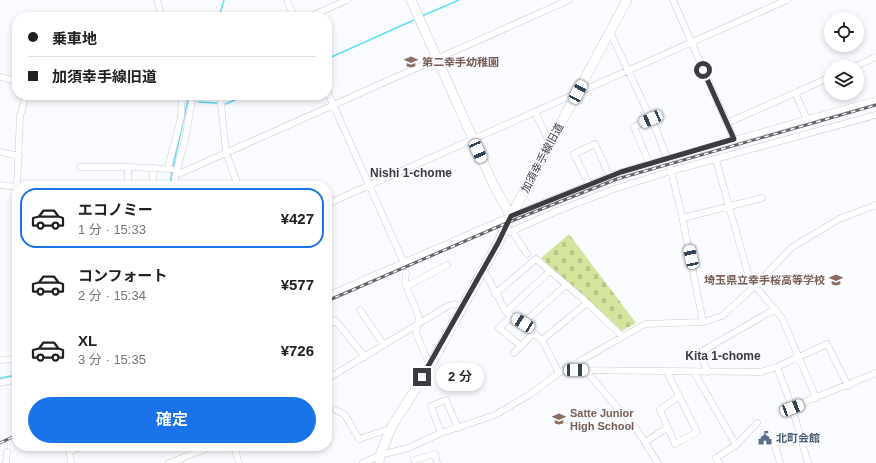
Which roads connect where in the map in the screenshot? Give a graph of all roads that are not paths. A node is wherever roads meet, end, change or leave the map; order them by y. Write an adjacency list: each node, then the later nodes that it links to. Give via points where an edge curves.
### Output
1 (157, 0): 9 (street)
2 (287, 0): 10 (street)
3 (347, 0): 11 (street)
4 (411, 0): 15 (street)
5 (569, 0): 15 (street)
6 (627, 0): 12 (street, 加須幸手線旧道)
7 (673, 0): 13 (street)
8 (787, 0): 13 (street)
9 (161, 12)
10 (292, 12)
11 (320, 12)
12 (610, 32): 17 (street); 21 (street, 加須幸手線旧道)
13 (692, 43): 17 (street); 34 (street)
14 (876, 57): 16 (street)
15 (437, 59): 29 (street); 35 (street)
16 (864, 62)
17 (627, 70): 21 (street); 32 (street)
18 (0, 77): 19 (street)
19 (12, 80)
20 (824, 80): 22 (street)
21 (578, 92): 30 (street); 37 (street, 加須幸手線旧道)
22 (795, 93): 33 (street); 34 (street)
23 (25, 100): 40 (street, via 20,116)
24 (182, 100): 47 (street)
25 (192, 100): 47 (street, via 185,140)
26 (221, 100): 39 (street)
27 (331, 100): 29 (street)
28 (876, 100): 33 (street)
29 (333, 105): 39 (street); 58 (street)
30 (535, 112): 35 (street); 37 (street)
31 (876, 115): 42 (street)
32 (651, 119): 41 (street); 43 (street, via 634,127)
33 (807, 119): 36 (street)
34 (727, 123): 36 (street)
35 (473, 139): 58 (street); 63 (street)
36 (734, 139): 41 (street)
37 (550, 144): 63 (street, 加須幸手線旧道)
38 (0, 152): 40 (street)
39 (226, 152): 47 (street, via 181,173); 54 (street)
40 (19, 156): 50 (street)
41 (667, 158): 43 (street); 48 (street)
42 (716, 160): 48 (street); 62 (street)
43 (649, 163): 49 (street)
44 (128, 167): 45 (street); 46 (street); 51 (street)
45 (80, 168)
46 (153, 168): 47 (street); 52 (street)
47 (173, 169): 53 (street)
48 (671, 171): 64 (street); 65 (street, via 614,189)
49 (610, 176): 55 (street); 55 (street, via 595,144 574,154)
50 (17, 181)
51 (128, 181)
52 (153, 181)
53 (174, 181)
54 (236, 181)
55 (589, 184): 63 (street)
56 (0, 185): 57 (street)
57 (12, 186)
58 (370, 186): 60 (street); 67 (street)
59 (762, 198): 62 (street)
60 (332, 202)
61 (876, 205): 74 (street, via 839,219 791,248)
62 (728, 207): 64 (street); 74 (street)
63 (511, 216): 65 (street, 加須幸手線旧道); 67 (street)
64 (683, 218): 83 (street)
65 (508, 232): 66 (street); 69 (street, 加須幸手線旧道)
66 (527, 254)
67 (404, 263): 75 (street)
68 (447, 265): 73 (street)
69 (483, 269): 76 (street); 78 (street, 加須幸手線旧道)
70 (550, 271): 72 (street); 76 (street, via 536,259); 81 (street)
71 (406, 273): 73 (street)
72 (566, 285): 77 (street); 85 (street)
73 (407, 286): 86 (street, via 418,312 419,322)
74 (754, 287): 79 (street); 83 (street, via 722,316)
75 (332, 294)
76 (495, 294): 81 (street)
77 (587, 303): 88 (street); 89 (street)
78 (462, 307): 86 (street, via 454,304); 97 (street, 加須幸手線旧道)
79 (775, 309): 94 (street, via 782,318); 103 (street, via 698,353)
80 (360, 310): 90 (street)
81 (506, 312): 82 (street)
82 (512, 316): 85 (street); 91 (street, via 499,328)
83 (703, 322): 88 (street, via 644,324)
84 (332, 323): 93 (street, via 335,320)
85 (523, 323): 87 (street)
86 (416, 327): 90 (street); 97 (street)
87 (534, 333): 89 (street); 91 (street)
88 (622, 336): 100 (street)
89 (542, 340): 104 (street)
90 (384, 345): 93 (street)
91 (521, 346): 92 (street)
92 (514, 353)
93 (365, 357): 106 (street)
94 (799, 357): 98 (street); 109 (street, via 827,344); 111 (street)
95 (12, 359): 96 (street)
96 (0, 360)
97 (430, 366): 115 (street, 加須幸手線旧道)
98 (777, 367): 103 (street, via 760,372); 112 (street)
99 (584, 369): 100 (street); 101 (street); 119 (street)
100 (567, 370): 104 (street)
101 (667, 372): 102 (street); 110 (street)
102 (694, 372): 103 (street); 120 (street)
103 (708, 372)
104 (559, 373): 116 (street, via 495,415)
105 (876, 373): 109 (street)
106 (332, 376)
107 (12, 380): 108 (street)
108 (0, 383)
109 (848, 386): 111 (street)
110 (679, 396): 117 (street, via 660,410); 117 (street, via 698,432 675,444)
111 (816, 398): 112 (street)
112 (792, 408): 138 (street)
113 (336, 410): 115 (street, via 345,415 359,439)
114 (757, 423): 120 (street)
115 (392, 428): 127 (street, 加須幸手線旧道)
116 (458, 428): 118 (street); 118 (street, via 446,400 431,406)
117 (667, 428): 119 (street)
118 (441, 433): 122 (street)
119 (645, 442): 135 (street)
120 (736, 445): 136 (street, via 716,458)
121 (775, 446): 137 (street)
122 (408, 448): 127 (street); 128 (street)
123 (69, 451): 130 (street)
124 (200, 451): 131 (street)
125 (235, 451): 132 (street)
126 (7, 452): 129 (street)
127 (380, 459): 133 (street)
128 (414, 462): 134 (street, via 435,454)
129 (6, 463)
130 (71, 463)
131 (169, 463)
132 (239, 463)
133 (363, 463)
134 (437, 463)
135 (658, 463)
136 (719, 463)
137 (780, 463)
138 (808, 463)

